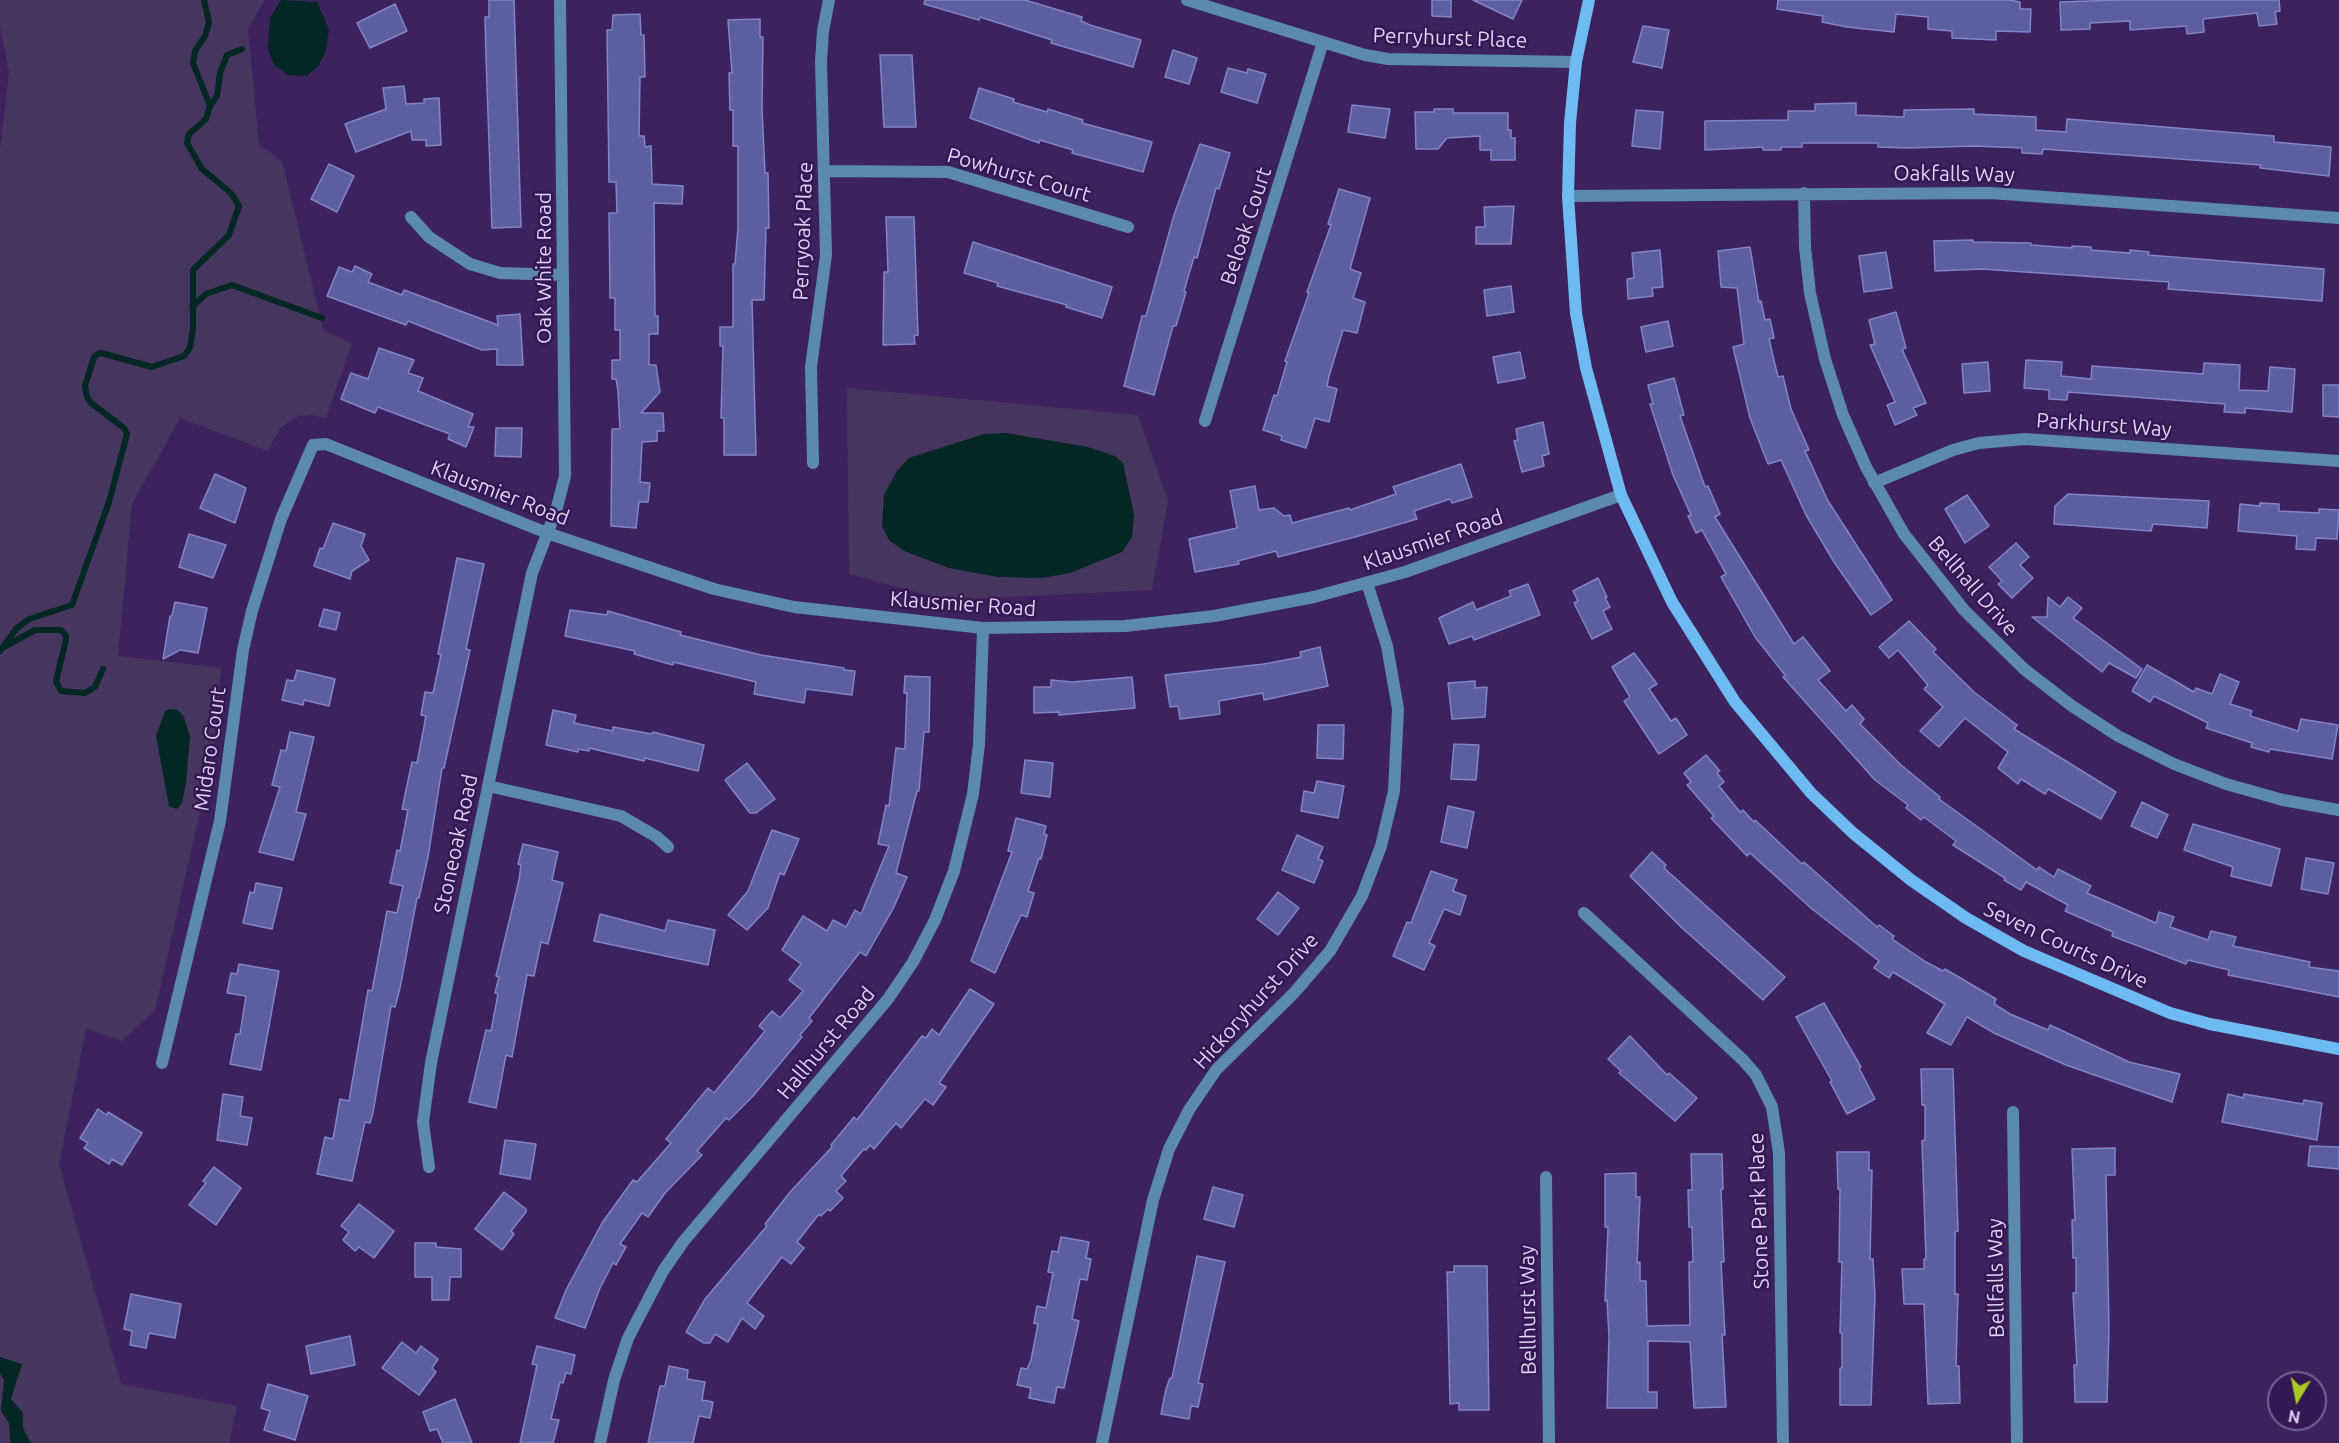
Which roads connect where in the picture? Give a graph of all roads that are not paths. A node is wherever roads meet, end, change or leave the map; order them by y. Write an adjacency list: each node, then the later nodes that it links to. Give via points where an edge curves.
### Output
1 (560, 0): 13 (street, Oak White Road)
2 (829, 0): 7 (street, Perryoak Place, via 821,61)
3 (1187, 0): 5 (street, Perryhurst Place)
4 (1589, 0): 6 (street, Seven Courts Drive)
5 (1323, 42): 6 (street, Perryhurst Place, via 1388,59); 14 (street, Beloak Court)
6 (1576, 62): 9 (street, Seven Courts Drive)
7 (826, 171): 12 (street, Powhurst Court, via 948,172); 17 (street, Perryoak Place, via 825,279 812,366)
8 (1804, 193): 9 (street, Oakfalls Way); 11 (street, Oakfalls Way, via 1990,193); 18 (street, Bellhall Drive, via 1807,272 1819,337 1843,415)
9 (1568, 196): 19 (street, Seven Courts Drive, via 1576,313 1586,368)
10 (411, 217): 13 (street, via 436,243 470,264 501,273)
11 (2339, 218)
12 (1128, 227)
13 (563, 275): 20 (street, Oak White Road, via 565,476)
14 (1206, 421)
15 (313, 445): 20 (street, Klausmier Road, via 326,444); 28 (street, Midaro Court, via 281,519 252,611 243,650 222,810)
16 (2339, 461): 18 (street, Parkhurst Way, via 2025,439 1953,450)
17 (813, 463)
18 (1874, 483): 24 (street, Bellhall Drive, via 1909,542 1964,610 2024,669 2072,706 2118,736 2199,775 2273,797)
19 (1621, 495): 21 (street, Klausmier Road); 27 (street, Seven Courts Drive, via 1672,603 1741,710 1811,793 1852,833 1911,880 2024,951 2126,997 2210,1024)
20 (547, 533): 22 (street, Klausmier Road, via 714,589 763,601 908,622); 23 (street, Stoneoak Road, via 532,573)
21 (1367, 583): 22 (street, Klausmier Road, via 1214,616 1125,626); 33 (street, Hickoryhurst Drive, via 1387,646 1398,709 1394,791 1381,846 1362,896 1330,951 1294,993 1216,1070 1169,1149 1153,1200)
22 (983, 628): 32 (street, Hallhurst Road, via 974,794 959,855 935,920 914,962 888,999 683,1242 663,1271 628,1338)
23 (488, 786): 25 (street, via 621,816); 30 (street, Stoneoak Road, via 424,1099)
24 (2339, 810)
25 (668, 847)
26 (1584, 913): 35 (street, Stone Park Place, via 1743,1060 1756,1075 1772,1107 1779,1153)
27 (2339, 1048)
28 (162, 1063)
29 (2013, 1112): 36 (street, Bellfalls Way)
30 (429, 1167)
31 (1546, 1177): 34 (street, Bellhurst Way)
32 (600, 1443)
33 (1102, 1443)
34 (1549, 1443)
35 (1783, 1443)
36 (2017, 1443)

